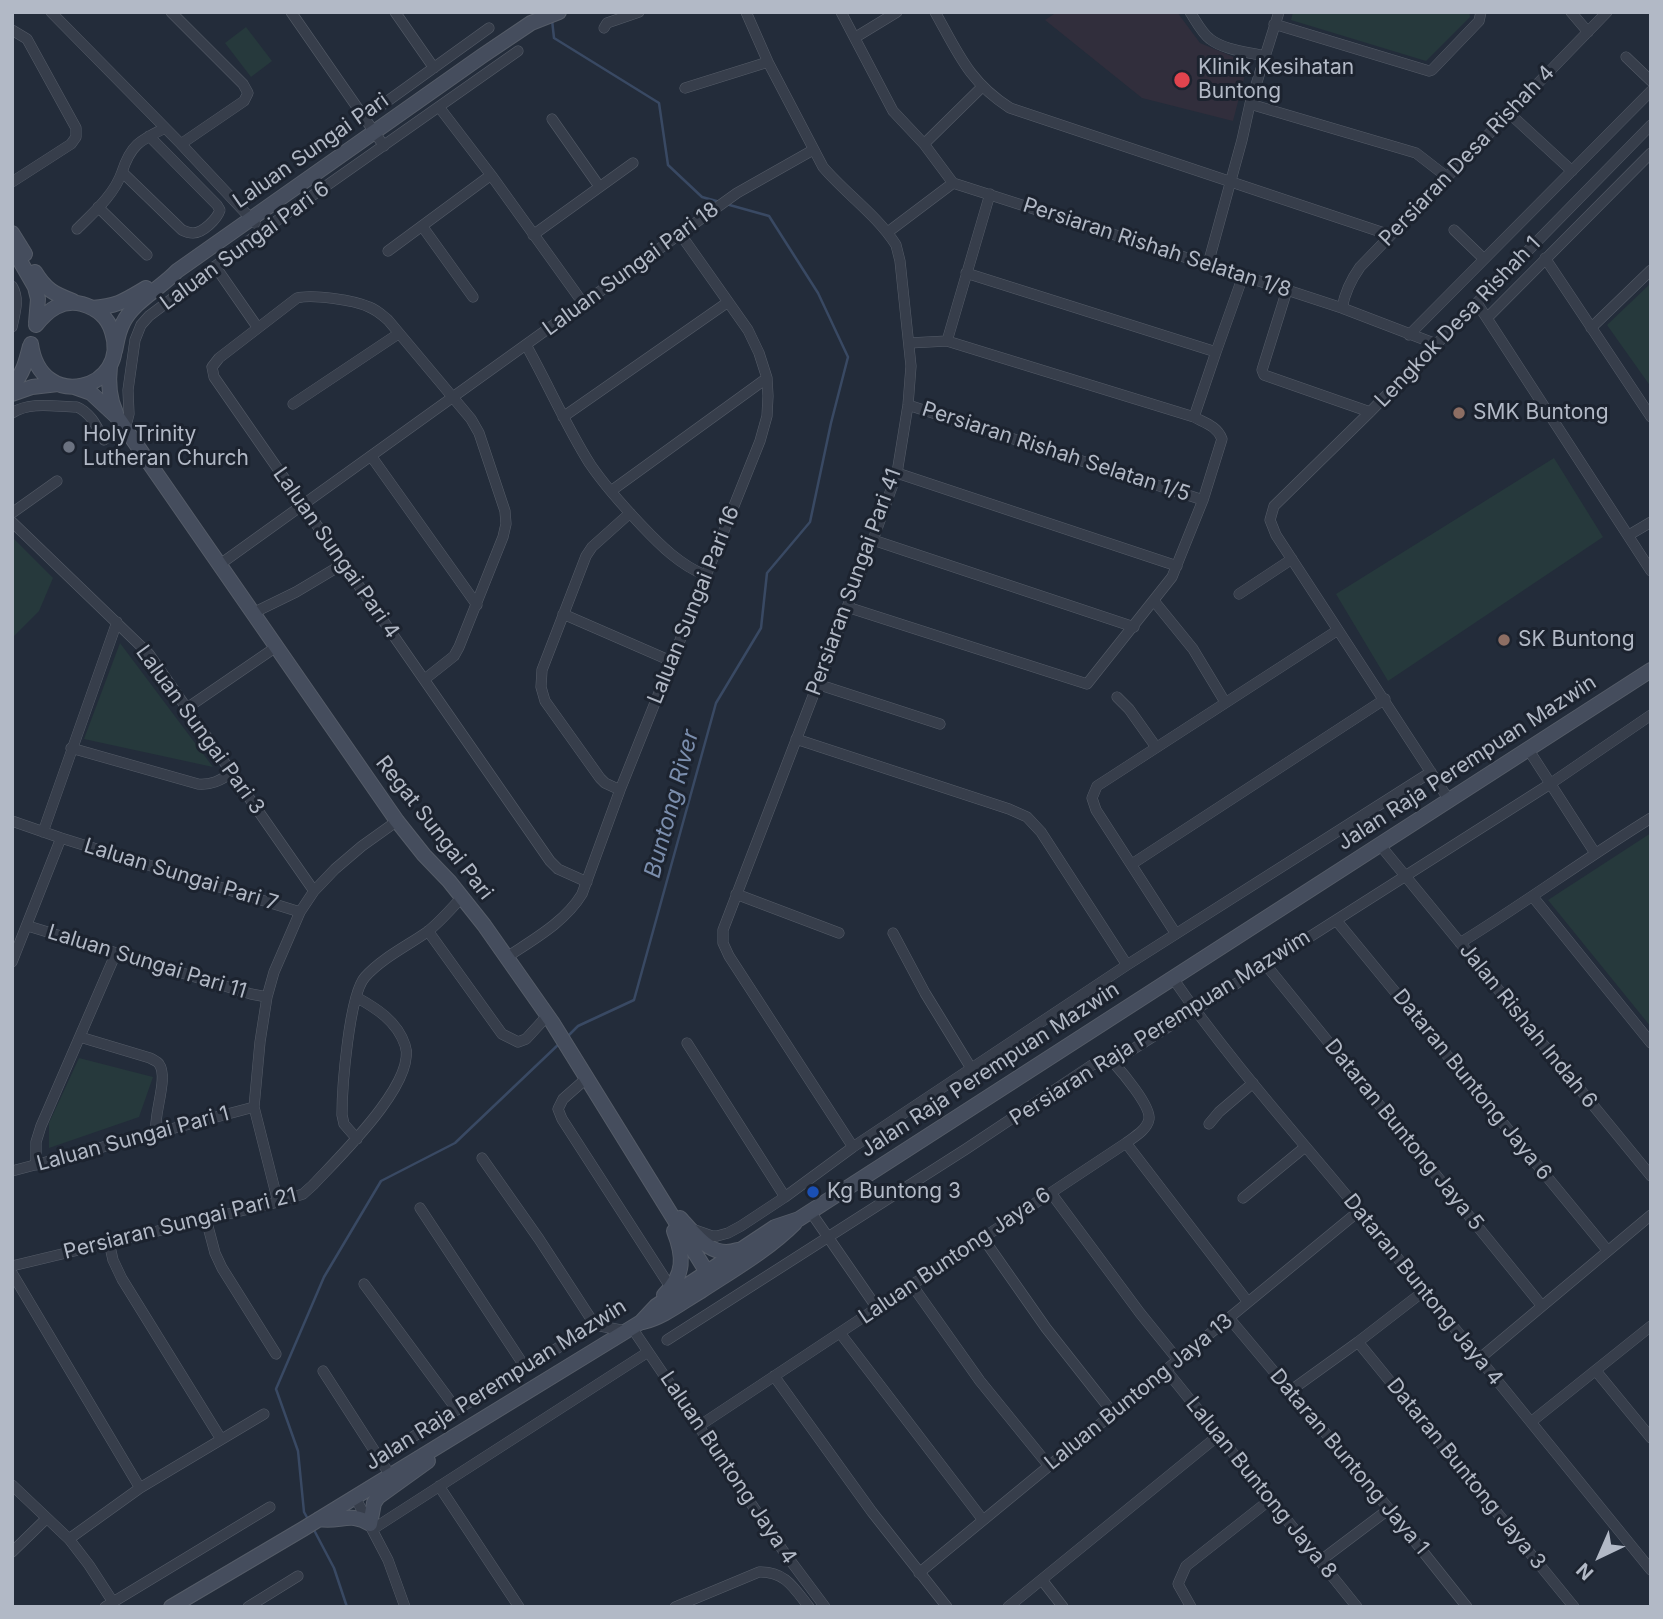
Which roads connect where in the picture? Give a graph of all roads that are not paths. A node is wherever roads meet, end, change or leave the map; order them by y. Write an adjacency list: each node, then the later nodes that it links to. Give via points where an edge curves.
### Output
1 (51, 12): 37 (street)
2 (171, 12): 40 (street, via 248,93 244,101)
3 (291, 12): 34 (street)
4 (394, 12): 26 (street)
5 (559, 12): 38 (main road, Laluan Sungai Pari, via 531,23)
6 (639, 12): 18 (street)
7 (746, 12): 25 (street, Persiaran Sungai Pari 41)
8 (841, 12): 21 (street)
9 (897, 12): 21 (street)
10 (935, 12): 28 (street)
11 (1190, 12): 23 (street, via 1211,40)
12 (1279, 12): 16 (street)
13 (1481, 12): 16 (street, via 1479,21 1429,71)
14 (1571, 12): 20 (street)
15 (1607, 12): 20 (street, Persiaran Desa Rishah 4)
16 (1274, 24): 23 (street)
17 (489, 28): 26 (street)
18 (604, 28)
19 (12, 30): 50 (street, via 27,39 76,128 71,144)
20 (1588, 32): 33 (street, Persiaran Desa Rishah 4)
21 (856, 37): 41 (street, via 893,111)
22 (519, 51): 32 (street, Laluan Sungai Pari 6)
23 (1264, 55): 31 (street)
24 (1626, 57): 27 (street)
25 (768, 62): 29 (street); 43 (street, Persiaran Sungai Pari 41)
26 (434, 68): 34 (street)
27 (1651, 82)
28 (982, 87): 41 (street); 51 (street, via 1010,108)
29 (685, 88)
30 (1651, 91): 46 (street)
31 (1250, 104): 49 (street, via 1416,153); 51 (street)
32 (439, 107): 42 (street, Laluan Sungai Pari 6); 48 (street)
33 (1509, 113): 46 (street); 49 (street, Persiaran Desa Rishah 4)
34 (364, 118): 38 (street)
35 (552, 118): 53 (street)
36 (1651, 125): 82 (street, Lengkok Desa Rishah 1)
37 (166, 128): 39 (street); 40 (street)
38 (374, 132): 42 (street); 56 (main road, Laluan Sungai Pari)
39 (149, 136): 47 (street, via 130,151); 47 (street, via 217,205 218,216 199,232 182,230)
40 (181, 144): 56 (street)
41 (924, 144): 52 (street)
42 (384, 146): 60 (street, Laluan Sungai Pari 6)
43 (813, 150): 61 (street, Persiaran Sungai Pari 41, via 835,180); 64 (street, Laluan Sungai Pari 18, via 737,192)
44 (1651, 153): 69 (street, Lengkok Desa Rishah 1)
45 (633, 163): 53 (street)
46 (1572, 171): 70 (street)
47 (121, 172): 55 (street, via 118,183)
48 (491, 175): 57 (street); 63 (street)
49 (1447, 177): 65 (street, Persiaran Desa Rishah 4)
50 (12, 181)
51 (1229, 182): 65 (street); 71 (street)
52 (953, 183): 54 (street, Persiaran Rishah Selatan 1/8); 61 (street)
53 (599, 186): 63 (street)
54 (990, 194): 71 (street, Persiaran Rishah Selatan 1/8); 75 (street)
55 (98, 207): 58 (street); 68 (street)
56 (252, 218): 60 (street); 74 (main road, Laluan Sungai Pari)
57 (422, 226): 67 (street); 79 (street)
58 (77, 229)
59 (1454, 230): 70 (street)
60 (262, 231): 72 (street, Laluan Sungai Pari 6)
61 (888, 232): 93 (street, Persiaran Sungai Pari 41, via 900,261)
62 (12, 233): 83 (main road, via 45,287)
63 (533, 234): 81 (street)
64 (681, 235): 80 (street, Laluan Sungai Pari 16); 81 (street, Laluan Sungai Pari 18)
65 (1390, 235): 84 (street, Persiaran Desa Rishah 4, via 1350,280)
66 (12, 247): 86 (main road, via 35,287)
67 (388, 251)
68 (147, 255)
69 (1545, 258): 85 (street, Lengkok Desa Rishah 1); 89 (street)
70 (1485, 259): 91 (street)
71 (1208, 264): 76 (street, Persiaran Rishah Selatan 1/8)
72 (215, 266): 88 (street); 113 (street, Laluan Sungai Pari 6, via 141,325 128,390 129,414)
73 (1651, 270): 89 (street)
74 (177, 271): 83 (main road, via 111,307); 97 (main road, Laluan Sungai Pari, via 127,316)
75 (966, 273): 92 (street); 98 (street)
76 (1243, 276): 78 (street, Persiaran Rishah Selatan 1/8); 98 (street)
77 (12, 286): 87 (street, via 17,305)
78 (1287, 290): 84 (street, Persiaran Rishah Selatan 1/8); 108 (street, via 1262,370 1265,375)
79 (473, 297)
80 (728, 302): 100 (street, Laluan Sungai Pari 16, via 748,330); 112 (street)
81 (583, 303): 96 (street, Laluan Sungai Pari 18)
82 (1477, 303): 85 (street); 95 (street, Lengkok Desa Rishah 1)
83 (85, 305): 86 (main road, via 61,304); 97 (main road, via 103,315 111,326)
84 (1342, 309): 91 (street, Persiaran Rishah Selatan 1/8)
85 (1487, 318): 125 (street)
86 (36, 325): 94 (main road)
87 (12, 327)
88 (258, 328): 90 (street, Laluan Sungai Pari 4, via 297,298 312,296 371,307); 120 (street, Laluan Sungai Pari 4, via 219,358 212,367 214,377)
89 (1591, 328): 111 (street)
90 (398, 334): 105 (street, Laluan Sungai Pari 4); 106 (street)
91 (1409, 335): 95 (street, Persiaran Rishah Selatan 1/8)
92 (947, 341): 93 (street); 110 (street)
93 (909, 343): 107 (street, Persiaran Sungai Pari 41)
94 (31, 344): 101 (main road, via 38,368); 102 (main road, via 26,364)
95 (1436, 344): 108 (street, Lengkok Desa Rishah 1)
96 (526, 345): 105 (street, Laluan Sungai Pari 18); 112 (street)
97 (115, 351): 99 (main road)
98 (1216, 352): 110 (street)
99 (110, 366): 103 (main road, via 94,381); 113 (main road, via 111,404)
100 (767, 378): 118 (street); 132 (street, Laluan Sungai Pari 16, via 767,416 760,440)
101 (58, 384): 103 (main road); 104 (main road)
102 (12, 386)
103 (74, 387): 113 (main road, Regat Sungai Pari, via 92,393)
104 (12, 394)
105 (454, 397): 115 (street, Laluan Sungai Pari 18); 135 (street, Laluan Sungai Pari 4, via 479,433 505,511 503,537)
106 (293, 404)
107 (908, 405): 116 (street, Persiaran Sungai Pari 41); 119 (street, Persiaran Rishah Selatan 1/5)
108 (1370, 412): 127 (street, Lengkok Desa Rishah 1, via 1274,506 1270,520)
109 (12, 413): 114 (street, via 30,406 77,407 91,417)
110 (1194, 417): 119 (street, via 1214,427 1222,439)
111 (1651, 417)
112 (563, 418): 118 (street)
113 (122, 424): 129 (main road, Regat Sungai Pari)
114 (104, 440)
115 (371, 456): 120 (street, Laluan Sungai Pari 18); 135 (street)
116 (897, 473): 126 (street, Persiaran Sungai Pari 41); 130 (street)
117 (57, 481): 121 (street)
118 (611, 491): 122 (street)
119 (1203, 500): 130 (street)
120 (302, 505): 128 (street, Laluan Sungai Pari 4); 129 (street, Laluan Sungai Pari 18)
121 (12, 513)
122 (630, 513): 132 (street, via 677,559); 138 (street, via 586,556)
123 (12, 522): 139 (street, Laluan Sungai Pari 3)
124 (1651, 522): 125 (street)
125 (1629, 535): 131 (street)
126 (873, 540): 136 (street, Persiaran Sungai Pari 41); 140 (street)
127 (1292, 559): 133 (street); 141 (street)
128 (343, 564): 137 (street); 145 (street, Laluan Sungai Pari 4)
129 (219, 565): 137 (main road, Regat Sungai Pari)
130 (1177, 566): 134 (street)
131 (1651, 570)
132 (705, 575): 143 (street, Laluan Sungai Pari 16)
133 (1239, 594)
134 (1154, 601): 140 (street); 149 (street, via 1193,649)
135 (477, 605): 145 (street, Laluan Sungai Pari 4, via 454,656)
136 (847, 607): 140 (street, via 1087,684); 146 (street, Persiaran Sungai Pari 41)
137 (253, 613): 142 (main road, Regat Sungai Pari)
138 (563, 614): 143 (street); 160 (street, via 542,670 545,701 600,778)
139 (117, 622): 150 (street, Laluan Sungai Pari 3, via 149,654); 155 (street)
140 (1133, 627)
141 (1338, 630): 148 (street); 149 (street)
142 (276, 647): 150 (street); 164 (main road, Regat Sungai Pari)
143 (671, 661): 160 (street, Laluan Sungai Pari 16)
144 (1651, 670): 156 (main road, Jalan Raja Perempuan Mazwin)
145 (425, 679): 171 (street, Laluan Sungai Pari 4, via 550,861)
146 (817, 684): 152 (street); 153 (street, Persiaran Sungai Pari 41)
147 (1117, 697): 154 (street)
148 (1385, 699): 157 (street); 169 (street)
149 (1225, 702): 154 (street)
150 (187, 708): 158 (street, Laluan Sungai Pari 3)
151 (1651, 715): 159 (street, Persiaran Raja Perempuan Mazwim)
152 (940, 724)
153 (796, 739): 173 (street, Persiaran Sungai Pari 41); 187 (street, via 1027,817)
154 (1156, 747): 169 (street, via 1097,786 1092,798)
155 (71, 748): 158 (street, via 198,784 208,785); 165 (street)
156 (1528, 749): 159 (street); 161 (main road, Jalan Raja Perempuan Mazwin)
157 (1431, 772): 161 (street); 182 (street)
158 (231, 773): 172 (street, Laluan Sungai Pari 3)
159 (1549, 784): 168 (street); 170 (street, Persiaran Raja Perempuan Mazwim)
160 (620, 790): 171 (street, Laluan Sungai Pari 16)
161 (1450, 800): 167 (main road, Jalan Raja Perempuan Mazwin)
162 (1651, 818): 168 (street)
163 (12, 821): 165 (street, Laluan Sungai Pari 7)
164 (397, 821): 172 (street, via 353,853); 174 (main road, Regat Sungai Pari)
165 (43, 832): 166 (street, Laluan Sungai Pari 7)
166 (61, 838): 176 (street, Laluan Sungai Pari 7); 178 (street, Laluan Sungai Pari 7)
167 (1380, 845): 170 (street, Jalan Rishah Indah 6); 189 (main road, Jalan Raja Perempuan Mazwin)
168 (1595, 853): 175 (street)
169 (1132, 864): 182 (street)
170 (1406, 875): 177 (street, Persiaran Raja Perempuan Mazwim); 183 (street, Jalan Rishah Indah 6)
171 (587, 882): 185 (street, Laluan Sungai Pari 16, via 566,914)
172 (314, 891): 176 (street)
173 (736, 894): 180 (street); 206 (street, Persiaran Sungai Pari 41, via 723,930 729,956)
174 (462, 897): 179 (street); 185 (main road, Regat Sungai Pari)
175 (1532, 897): 183 (street); 196 (street)
176 (300, 912): 191 (street)
177 (1336, 920): 188 (street, Persiaran Raja Perempuan Mazwim); 228 (street, Dataran Buntong Jaya 6)
178 (28, 926): 184 (street, Laluan Sungai Pari 11); 186 (street, Laluan Sungai Pari 7)
179 (428, 930): 190 (street, via 364,978); 193 (street, via 502,1034 518,1042)
180 (839, 933)
181 (893, 933): 198 (street)
182 (1176, 934): 187 (street)
183 (1460, 943): 209 (street, Jalan Rishah Indah 6)
184 (116, 953): 191 (street, Laluan Sungai Pari 11); 194 (street)
185 (507, 957): 193 (main road, Regat Sungai Pari)
186 (12, 962)
187 (1127, 965): 198 (street)
188 (1266, 965): 192 (street, Persiaran Raja Perempuan Mazwim); 237 (street, Dataran Buntong Jaya 5)
189 (1172, 977): 192 (street, Dataran Buntong Jaya 4); 220 (main road, Jalan Raja Perempuan Mazwin)
190 (357, 992): 204 (street, via 348,1035 342,1115); 204 (street, Persiaran Sungai Pari 21, via 390,1020 406,1046 407,1058 384,1105)
191 (267, 996): 201 (street)
192 (1196, 1010): 197 (street, Persiaran Raja Perempuan Mazwim); 200 (street, Dataran Buntong Jaya 4)
193 (550, 1019): 199 (main road, Regat Sungai Pari)
194 (80, 1037): 203 (street, via 159,1063 163,1074); 210 (street, via 41,1126)
195 (687, 1043): 214 (street)
196 (1651, 1043)
197 (1113, 1062): 205 (street, Laluan Buntong Jaya 6, via 1148,1111 1149,1121 1143,1130); 224 (street, Persiaran Raja Perempuan Mazwim, via 1092,1065)
198 (971, 1068): 206 (street)
199 (588, 1077): 219 (main road, Regat Sungai Pari); 234 (street, via 558,1109)
200 (1253, 1083): 202 (street); 207 (street, Dataran Buntong Jaya 4)
201 (254, 1107): 203 (street, Laluan Sungai Pari 1); 216 (street)
202 (1209, 1124)
203 (156, 1133): 210 (street, Laluan Sungai Pari 1)
204 (357, 1139): 216 (street, Persiaran Sungai Pari 21, via 303,1194)
205 (1126, 1143): 213 (street, Laluan Buntong Jaya 6); 236 (street)
206 (853, 1147): 214 (street)
207 (1306, 1147): 215 (street); 218 (street, Dataran Buntong Jaya 4)
208 (482, 1158): 241 (street)
209 (1647, 1163): 212 (street, Jalan Rishah Indah 6)
210 (36, 1165): 211 (street, Laluan Sungai Pari 1)
211 (12, 1171)
212 (1651, 1176)
213 (1051, 1193): 225 (street, Laluan Buntong Jaya 6); 249 (street)
214 (785, 1196): 223 (street, via 723,1235)
215 (1243, 1198)
216 (278, 1202): 222 (street, Persiaran Sungai Pari 21)
217 (420, 1208): 250 (street)
218 (1359, 1211): 235 (street, Dataran Buntong Jaya 4); 236 (street, Laluan Buntong Jaya 13)
219 (670, 1213): 223 (main road); 231 (main road, Regat Sungai Pari); 234 (main road, via 681,1252 681,1266)
220 (804, 1215): 224 (street); 227 (main road, Jalan Raja Perempuan Mazwin); 231 (main road, via 781,1237)
221 (1651, 1215): 228 (street)
222 (206, 1219): 226 (street, Persiaran Sungai Pari 21); 247 (street, via 222,1268)
223 (691, 1229): 227 (main road, via 713,1251 733,1252)
224 (828, 1238): 238 (street); 244 (street, Persiaran Raja Perempuan Mazwim)
225 (983, 1238): 233 (street, Laluan Buntong Jaya 6); 257 (street)
226 (109, 1242): 229 (street, Persiaran Sungai Pari 21); 264 (street, via 122,1279)
227 (750, 1244): 231 (main road, Jalan Raja Perempuan Mazwin)
228 (1608, 1251): 237 (street)
229 (12, 1266)
230 (12, 1273): 270 (street)
231 (710, 1278): 240 (main road, via 661,1316)
232 (364, 1284): 256 (street)
233 (912, 1285): 238 (street, Laluan Buntong Jaya 6); 266 (street)
234 (671, 1288): 240 (main road)
235 (1424, 1291): 245 (street); 248 (street, Dataran Buntong Jaya 4)
236 (1248, 1302): 239 (street, Laluan Buntong Jaya 13)
237 (1542, 1306): 248 (street)
238 (877, 1308): 243 (street, Laluan Buntong Jaya 6)
239 (1229, 1318): 249 (street, Laluan Buntong Jaya 13); 255 (street, Dataran Buntong Jaya 1)
240 (637, 1323): 241 (street); 246 (street, Laluan Buntong Jaya 4); 262 (main road, Jalan Raja Perempuan Mazwin)
241 (596, 1325): 250 (street)
242 (1651, 1326): 253 (street)
243 (840, 1333): 254 (street, Laluan Buntong Jaya 6); 277 (street)
244 (667, 1340)
245 (1358, 1342): 255 (street); 300 (street, Dataran Buntong Jaya 3)
246 (648, 1352): 260 (street, Laluan Buntong Jaya 4); 269 (street)
247 (276, 1354)
248 (1479, 1359): 259 (street, Dataran Buntong Jaya 4)
249 (1178, 1360): 251 (street, Laluan Buntong Jaya 13)
250 (525, 1367): 256 (street)
251 (1166, 1370): 257 (street, Laluan Buntong Jaya 13); 261 (street, Laluan Buntong Jaya 8)
252 (323, 1371): 265 (street)
253 (1596, 1371): 259 (street); 263 (street)
254 (774, 1376): 260 (street, Laluan Buntong Jaya 6); 283 (street)
255 (1290, 1391): 274 (street, Dataran Buntong Jaya 1)
256 (457, 1410): 265 (street)
257 (1113, 1413): 266 (street, Laluan Buntong Jaya 13)
258 (264, 1414): 264 (street)
259 (1531, 1422): 282 (street, Dataran Buntong Jaya 4)
260 (699, 1426): 293 (street, Laluan Buntong Jaya 4)
261 (1219, 1435): 272 (street, Laluan Buntong Jaya 8); 285 (street)
262 (454, 1436): 267 (main road, Jalan Raja Perempuan Mazwin); 278 (main road, via 378,1497)
263 (1651, 1438)
264 (221, 1439): 270 (street)
265 (380, 1457): 267 (street)
266 (1049, 1466): 277 (street, Laluan Buntong Jaya 13)
267 (390, 1475): 271 (main road, Jalan Raja Perempuan Mazwin)
268 (12, 1485): 275 (street)
269 (439, 1486): 278 (street); 290 (street)
270 (140, 1488): 279 (street)
271 (355, 1497): 276 (main road, Jalan Raja Perempuan Mazwin); 278 (street)
272 (1270, 1499): 281 (street, Laluan Buntong Jaya 8); 297 (street, via 1186,1566 1178,1584)
273 (270, 1507): 286 (street)
274 (1389, 1509): 281 (street); 299 (street, Dataran Buntong Jaya 1)
275 (47, 1518): 279 (street); 280 (street)
276 (318, 1520): 278 (main road, via 358,1517); 287 (main road, Jalan Raja Perempuan Mazwin)
277 (983, 1520): 283 (street, Laluan Buntong Jaya 13)
278 (372, 1526): 289 (street)
279 (69, 1539): 286 (street)
280 (12, 1552)
281 (1320, 1561): 298 (street, Laluan Buntong Jaya 8)
282 (1651, 1570)
283 (919, 1573): 294 (street)
284 (298, 1576): 288 (street)
285 (1042, 1580): 295 (street); 296 (street)
286 (109, 1604)
287 (171, 1607)
288 (248, 1607)
289 (405, 1607)
290 (519, 1607)
291 (675, 1607): 292 (street, via 759,1572 778,1574)
292 (809, 1607)
293 (825, 1607)
294 (947, 1607)
295 (1008, 1607)
296 (1063, 1607)
297 (1191, 1607)
298 (1357, 1607)
299 (1467, 1607)
300 (1574, 1607)

